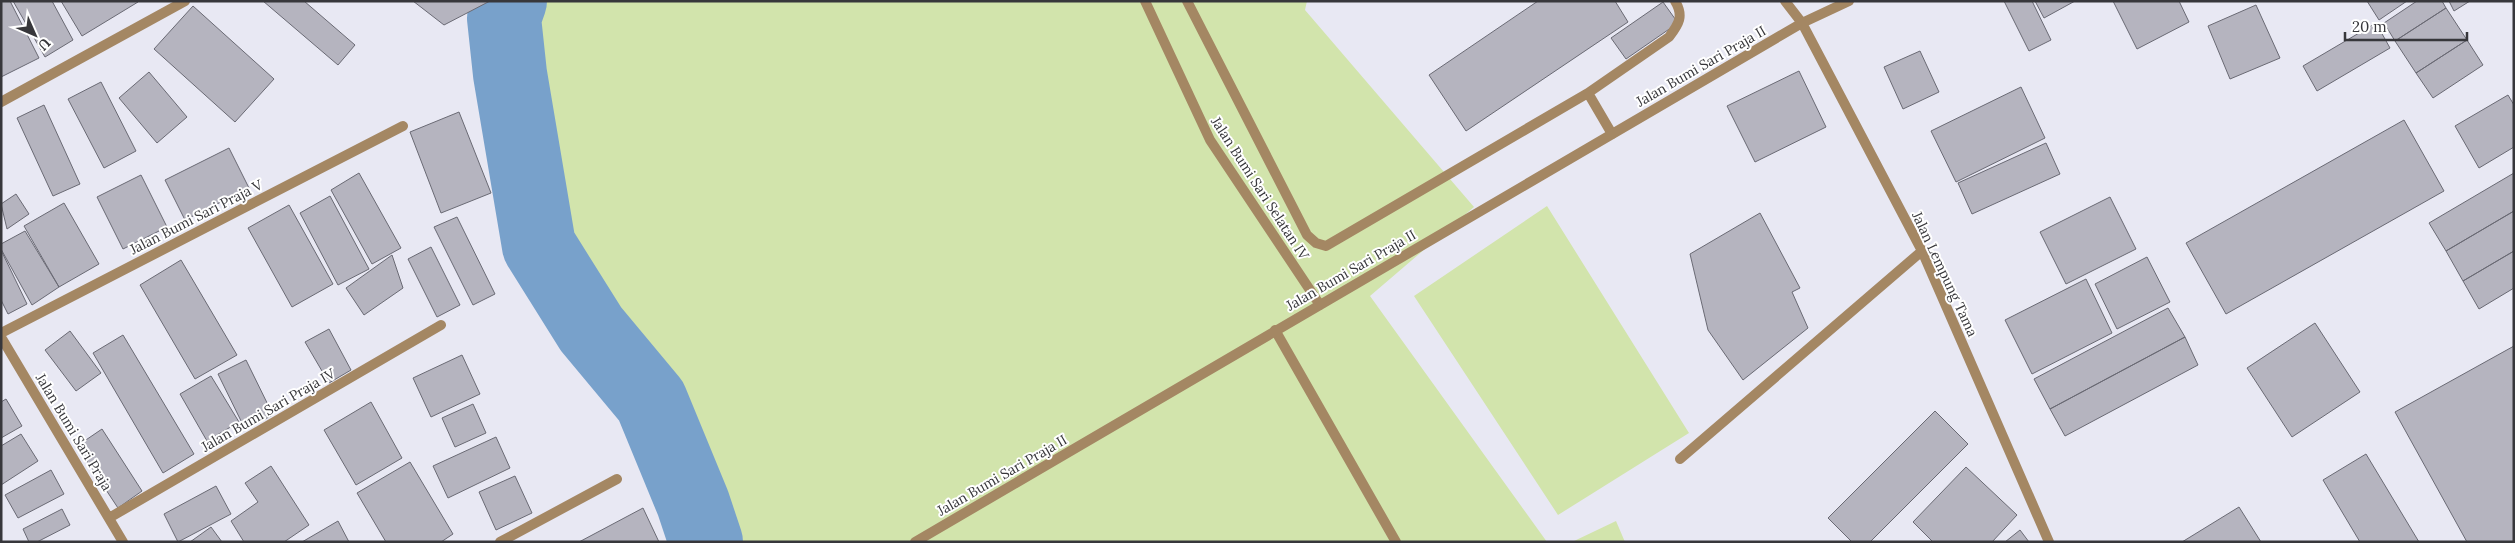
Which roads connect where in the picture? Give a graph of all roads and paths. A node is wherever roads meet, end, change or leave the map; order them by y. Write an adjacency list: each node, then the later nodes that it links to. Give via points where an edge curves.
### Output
1 (185, 1): 9 (street)
2 (1145, 1): 13 (street, Jalan Bumi Sari Selatan IV, via 1210,140)
3 (1187, 1): 8 (street, via 1307,235 1326,246)
4 (1675, 1): 8 (street, via 1681,11 1679,24 1669,37)
5 (1785, 1): 7 (street, Jalan Lempung Tama)
6 (1849, 1): 7 (street, Jalan Bumi Sari Praja II)
7 (1802, 23): 11 (street, Jalan Bumi Sari Praja II); 12 (street, Jalan Lempung Tama)
8 (1588, 93): 11 (street)
9 (1, 102)
10 (403, 126): 16 (street, Jalan Bumi Sari Praja V)
11 (1612, 134): 13 (street, Jalan Bumi Sari Praja II)
12 (1922, 251): 18 (street); 25 (street, Jalan Lempung Tama)
13 (1320, 305): 15 (street, Jalan Bumi Sari Praja II)
14 (441, 324): 20 (street, Jalan Bumi Sari Praja IV)
15 (1275, 330): 23 (street, Jalan Bumi Sari Praja II); 24 (street)
16 (1, 333)
17 (1, 338): 20 (street, Jalan Bumi Sari Praja)
18 (1680, 459)
19 (617, 479): 22 (street)
20 (109, 518): 21 (street, Jalan Bumi Sari Praja)
21 (123, 542)
22 (500, 542)
23 (915, 542)
24 (1396, 542)
25 (2049, 542)

